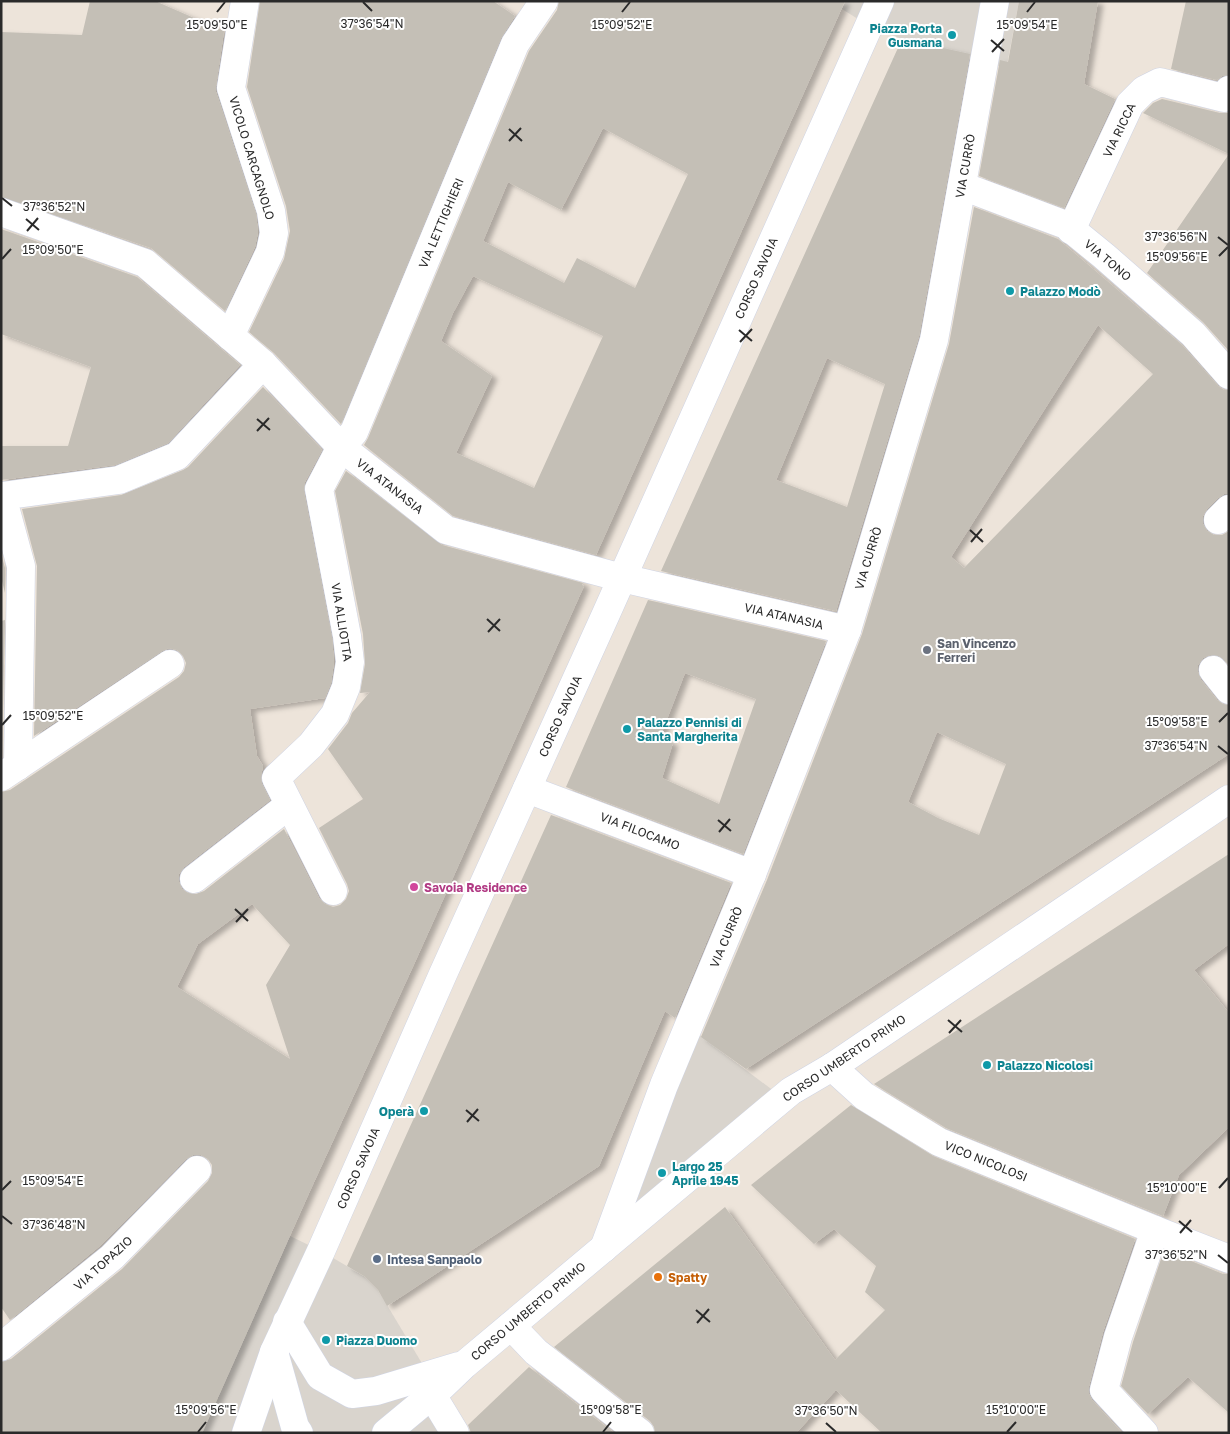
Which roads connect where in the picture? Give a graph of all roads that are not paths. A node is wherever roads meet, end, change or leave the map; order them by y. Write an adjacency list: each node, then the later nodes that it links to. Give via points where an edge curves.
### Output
1 (245, 1): 9 (street, VICOLO CARCAGNOLO, via 231,88 271,211 274,233 270,252)
2 (544, 1): 12 (street, VIA LETTIGHIERI, via 515,44 354,432)
3 (880, 1): 13 (street, CORSO SAVOIA)
4 (995, 1): 6 (street, VIA CURRÒ)
5 (1229, 90): 8 (street, VIA RICCA, via 1224,98 1160,82 1144,90 1130,104)
6 (962, 186): 8 (street, VIA TONO, via 1066,225); 14 (street, VIA CURRÒ, via 934,340)
7 (1, 212): 9 (street, VIA ATANASIA, via 145,263)
8 (1071, 230): 11 (street, VIA TONO, via 1194,334)
9 (230, 336): 10 (street, VIA ATANASIA)
10 (263, 364): 12 (street, VIA ATANASIA); 16 (street, via 177,456 119,480 2,496 21,566)
11 (1229, 375)
12 (342, 448): 13 (street, VIA ATANASIA, via 446,530); 19 (street, VIA ALLIOTTA, via 319,489 350,662 346,687 335,714 311,745 276,778)
13 (622, 578): 14 (street, VIA ATANASIA); 17 (street, CORSO SAVOIA)
14 (847, 630): 20 (street, VIA CURRÒ)
15 (170, 664): 16 (street)
16 (10, 771)
17 (527, 789): 20 (street, VIA FILOCAMO); 28 (street, CORSO SAVOIA)
18 (1229, 799): 23 (street, CORSO UMBERTO PRIMO)
19 (289, 805): 21 (street); 22 (street, VIA ALLIOTTA)
20 (752, 874): 26 (street, VIA CURRÒ, via 664,1085)
21 (194, 879)
22 (333, 891)
23 (832, 1066): 25 (street, VICO NICOLOSI, via 864,1096 939,1142); 26 (street, CORSO UMBERTO PRIMO, via 791,1091)
24 (197, 1170): 30 (street, VIA TOPAZIO, via 112,1257)
25 (1155, 1230): 27 (street, VICO NICOLOSI); 39 (street, via 1118,1337 1104,1390)
26 (604, 1248): 29 (street, CORSO UMBERTO PRIMO)
27 (1229, 1259)
28 (287, 1322): 31 (street, CORSO SAVOIA); 32 (street, via 320,1376 352,1394 376,1392)
29 (511, 1326): 32 (street, CORSO UMBERTO PRIMO); 38 (street, via 536,1352)
30 (1, 1347)
31 (274, 1352): 34 (street, CORSO SAVOIA); 35 (street)
32 (464, 1365): 33 (street, CORSO UMBERTO PRIMO)
33 (435, 1392): 36 (street, CORSO UMBERTO PRIMO); 37 (street)
34 (246, 1433)
35 (299, 1433)
36 (386, 1433)
37 (455, 1433)
38 (640, 1433)
39 (1144, 1433)

